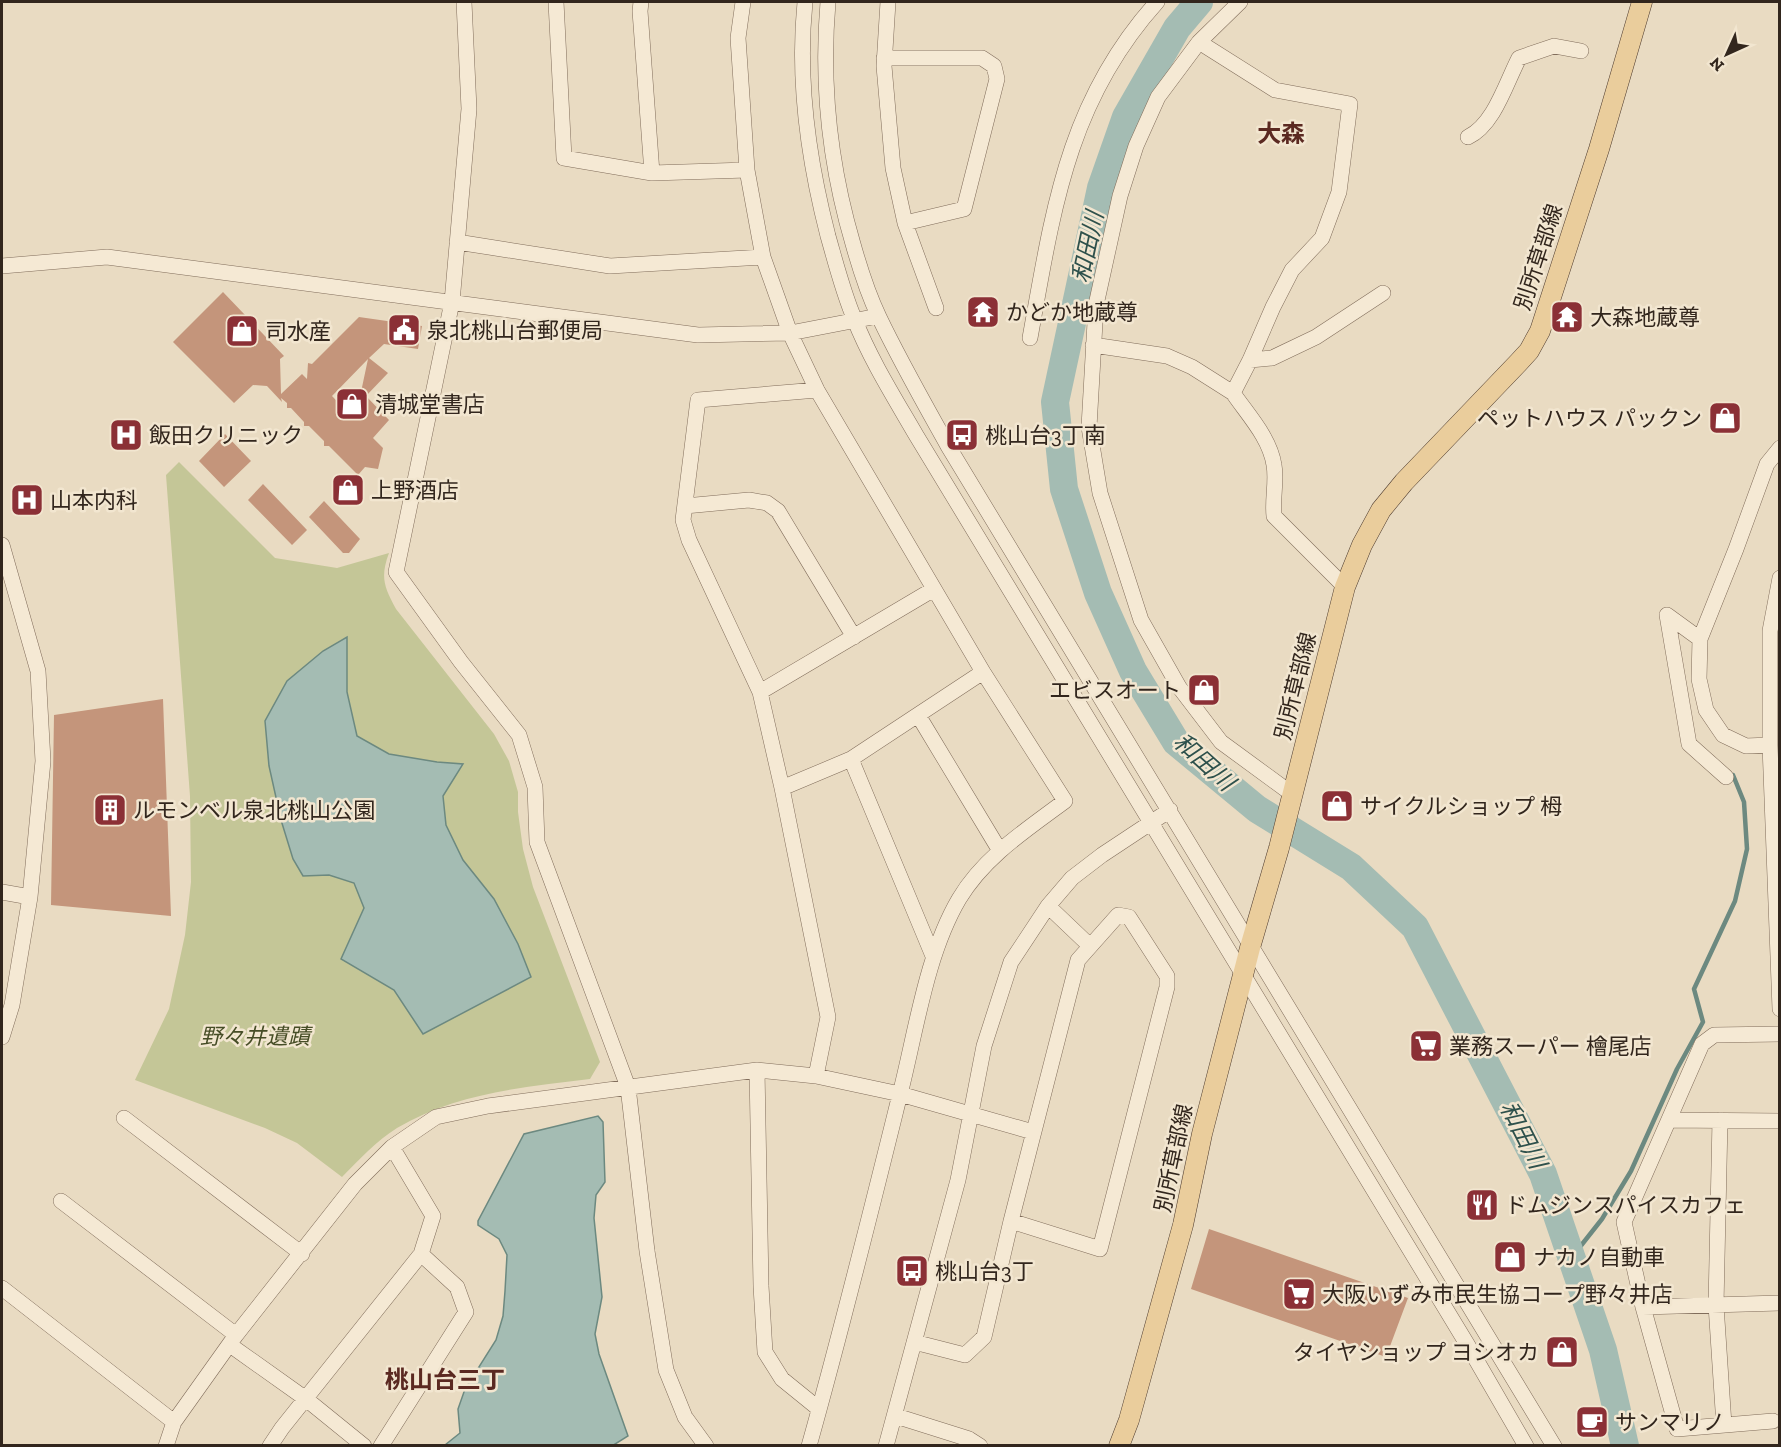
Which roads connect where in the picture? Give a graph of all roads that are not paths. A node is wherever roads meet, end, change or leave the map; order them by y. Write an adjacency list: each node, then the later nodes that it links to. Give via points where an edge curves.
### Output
1 (464, 2): 18 (street, via 469,109)
2 (556, 2): 16 (street, via 564,158)
3 (642, 2): 16 (street)
4 (743, 2): 15 (street, via 738,38)
5 (805, 2): 25 (street, via 803,103 815,184)
6 (828, 2): 24 (street, via 825,36 830,142 840,201)
7 (888, 2): 13 (street)
8 (1157, 2): 27 (street, via 1113,58 1092,94 1071,147 1053,215)
9 (1240, 2): 11 (street)
10 (1642, 2): 36 (main road, 別所草部線, via 1540,331 1529,351 1381,510)
11 (1199, 42): 28 (street, via 1158,97 1136,146 1120,196 1096,305); 29 (street, via 1275,90 1350,104 1339,192 1322,238 1292,270)
12 (1581, 51): 14 (street, via 1554,46 1519,58 1489,118 1479,132)
13 (884, 58): 17 (street, via 893,168); 17 (street, via 982,58 994,66 998,79 964,209)
14 (1468, 137)
15 (747, 170): 16 (street); 19 (street)
16 (652, 173)
17 (906, 223): 23 (street)
18 (457, 242): 19 (street, via 610,266); 22 (street)
19 (763, 257): 26 (street)
20 (2, 266): 22 (street, via 107,257)
21 (1383, 293): 29 (street, via 1316,337 1272,358)
22 (452, 302): 26 (street, via 698,335); 63 (street, via 396,572 519,735 535,787 537,842)
23 (936, 308)
24 (878, 316): 25 (street); 48 (street, via 948,446)
25 (854, 320): 26 (street); 49 (street, via 916,435)
26 (790, 333): 30 (street)
27 (1030, 338)
28 (1093, 345): 31 (street, via 1167,356); 47 (street, via 1089,427 1100,493 1141,620 1179,687 1221,742)
29 (1250, 360): 31 (street)
30 (817, 390): 33 (street, via 698,399); 37 (street)
31 (1233, 393): 36 (street, via 1268,443 1275,466 1274,516)
32 (1779, 448): 39 (street, via 1767,464)
33 (685, 506): 38 (street, via 749,500 767,503 778,511); 41 (street, via 683,520 689,540)
34 (2, 545): 52 (street, via 38,671 43,761)
35 (1779, 578): 43 (street, via 1770,631)
36 (1345, 587): 47 (main road, 別所草部線)
37 (934, 589): 38 (street); 40 (street)
38 (854, 637): 41 (street)
39 (1700, 639): 43 (street, via 1699,679 1706,710 1723,735 1746,746); 45 (street, via 1667,615 1689,744)
40 (983, 672): 42 (street); 50 (street, via 1065,801)
41 (760, 693): 46 (street)
42 (918, 715): 44 (street); 50 (street)
43 (1770, 745): 58 (street)
44 (850, 759): 46 (street); 56 (street)
45 (1726, 777)
46 (782, 788): 62 (street, via 828,1017)
47 (1291, 798): 54 (main road, 別所草部線)
48 (1170, 810): 49 (street); 54 (street)
49 (1151, 823): 53 (street, via 1072,878); 57 (street)
50 (1000, 850): 56 (street, via 958,900)
51 (2, 892): 52 (street)
52 (30, 897): 60 (street, via 12,1005)
53 (1047, 906): 55 (street); 65 (street, via 1011,962 984,1046)
54 (1251, 944): 57 (main road, 別所草部線); 98 (street)
55 (1089, 945): 70 (street, via 1078,960); 73 (street, via 1118,915 1129,917 1167,976 1100,1249)
56 (933, 956): 64 (street)
57 (1243, 976): 96 (main road, 別所草部線, via 1183,1225); 97 (street)
58 (1779, 1009)
59 (1779, 1034): 67 (street, via 1714,1035 1702,1044)
60 (2, 1037)
61 (757, 1070): 62 (street); 63 (street); 83 (street, via 765,1352 782,1379)
62 (816, 1076): 64 (street)
63 (628, 1087): 71 (street, via 436,1117); 92 (street, via 666,1370 685,1417)
64 (900, 1094): 65 (street); 83 (street)
65 (971, 1114): 70 (street); 81 (street, via 958,1180)
66 (123, 1118): 74 (street)
67 (1669, 1120): 68 (street); 79 (street, via 1624,1222)
68 (1720, 1120): 69 (street); 78 (street)
69 (1779, 1120)
70 (1034, 1132): 73 (street)
71 (392, 1147): 74 (street, via 355,1184); 75 (street, via 434,1216)
72 (61, 1201): 80 (street)
73 (1011, 1221): 81 (street, via 984,1337 965,1355)
74 (302, 1254): 80 (street)
75 (421, 1254): 82 (street); 91 (street, via 457,1287 466,1312)
76 (2, 1288): 86 (street)
77 (1779, 1303): 78 (street)
78 (1716, 1305): 79 (street); 87 (street)
79 (1643, 1307): 87 (street, via 1677,1429)
80 (233, 1340): 82 (street); 86 (street)
81 (914, 1342): 84 (street)
82 (306, 1399): 89 (street); 90 (street)
83 (819, 1409): 93 (street)
84 (896, 1416): 94 (street); 95 (street)
85 (1773, 1421): 87 (street)
86 (174, 1422): 88 (street)
87 (1724, 1425)
88 (166, 1446)
89 (270, 1446)
90 (364, 1446)
91 (381, 1446)
92 (706, 1446)
93 (809, 1446)
94 (886, 1446)
95 (980, 1446)
96 (1119, 1446)
97 (1526, 1446)
98 (1554, 1446)

